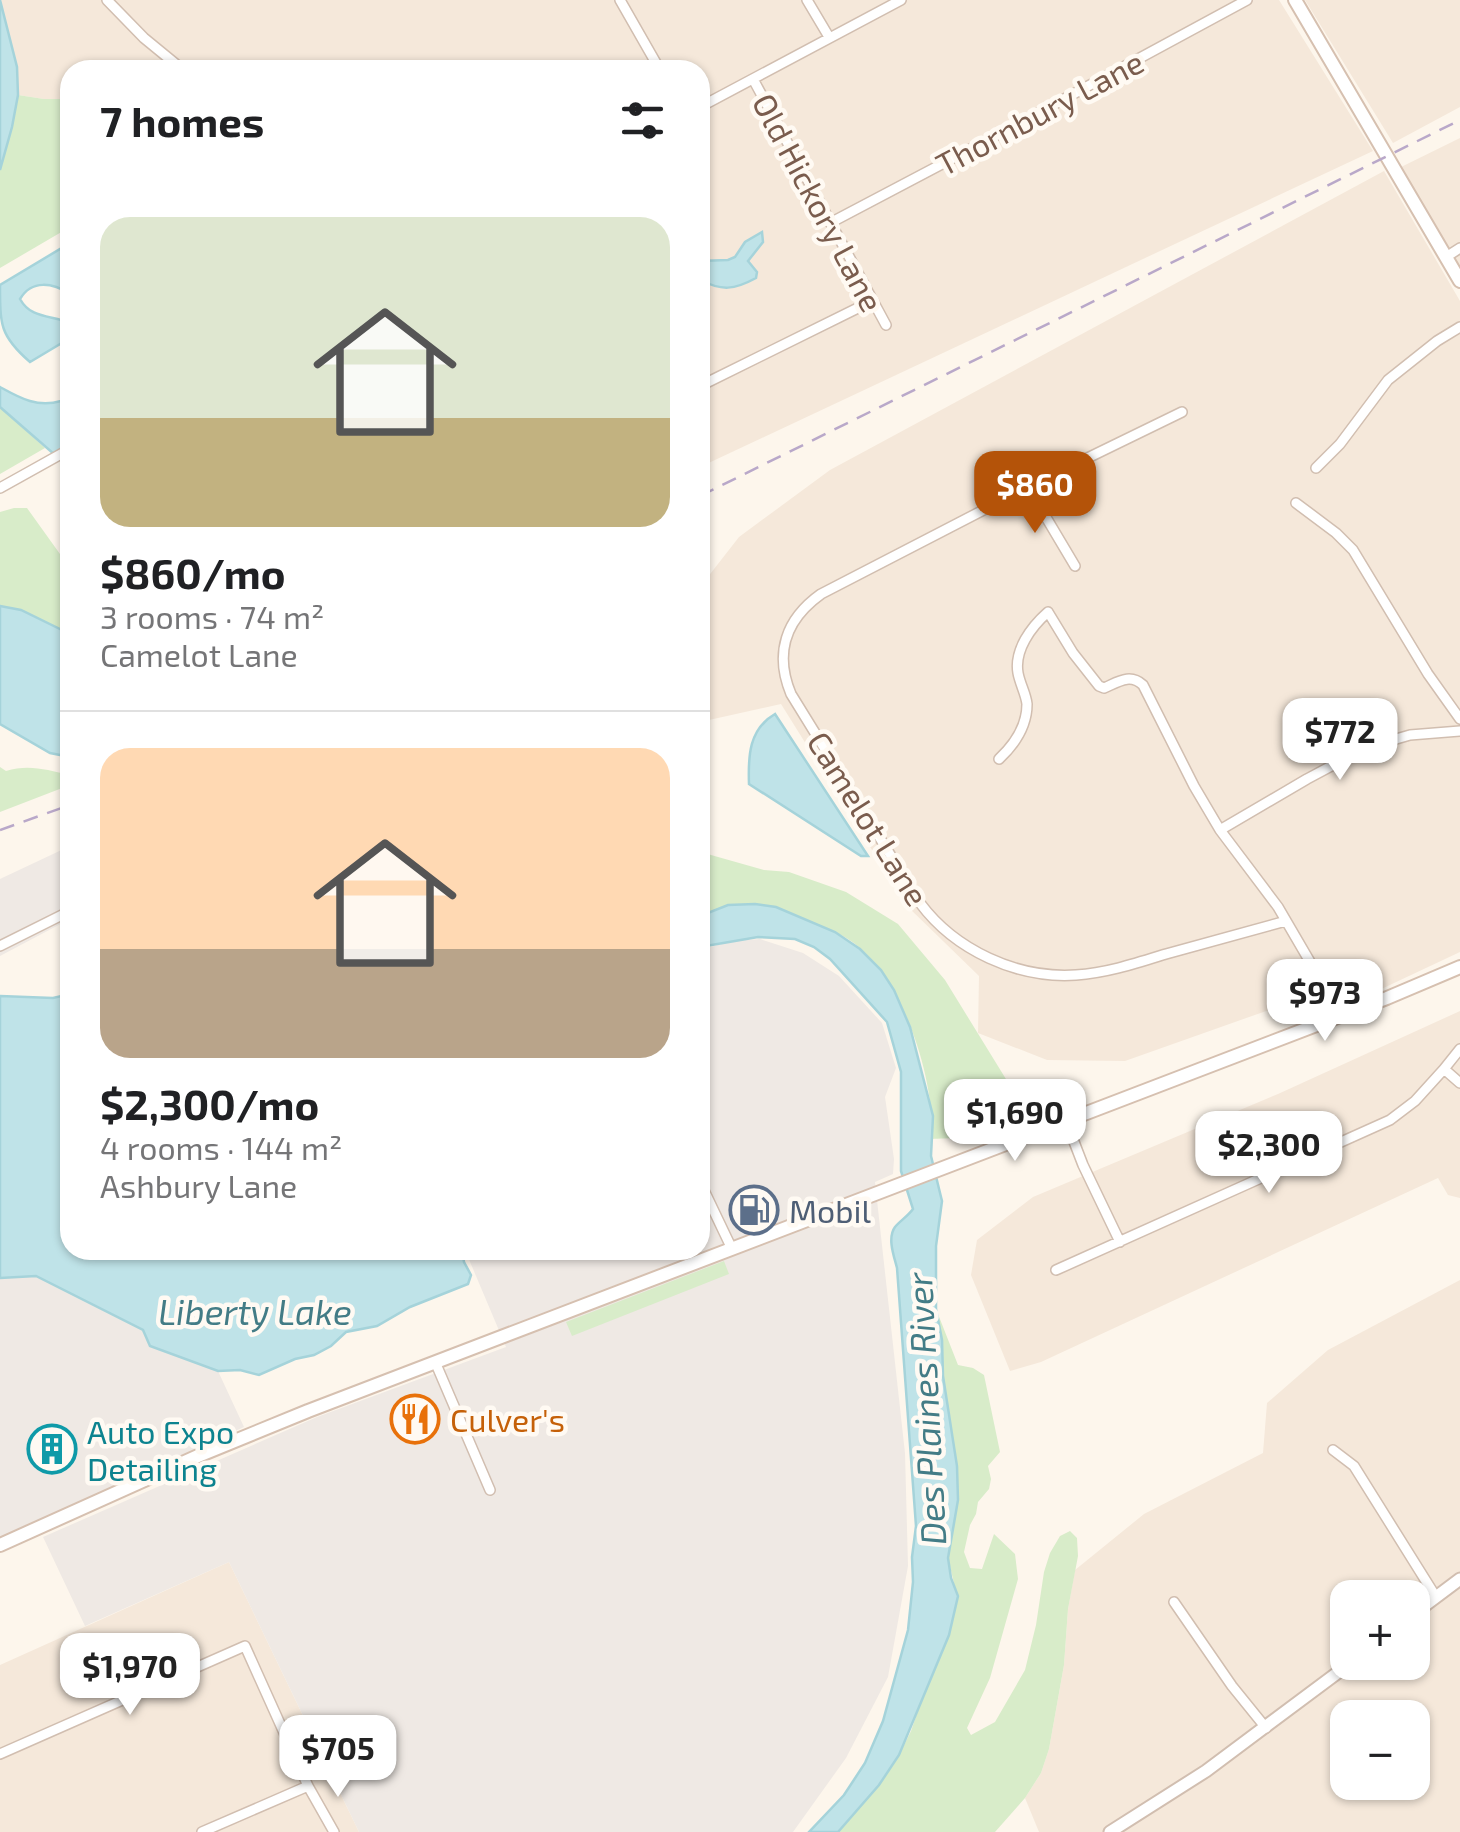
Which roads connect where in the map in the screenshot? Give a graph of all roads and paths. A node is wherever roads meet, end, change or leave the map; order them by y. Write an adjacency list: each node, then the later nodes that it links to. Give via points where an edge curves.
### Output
1 (107, 0): 8 (street)
2 (620, 0): 9 (street)
3 (807, 0): 7 (street)
4 (901, 0): 7 (street)
5 (1247, 0): 12 (street, Thornbury Lane)
6 (1295, 0): 14 (main road)
7 (829, 37): 10 (street)
8 (171, 60)
9 (654, 60)
10 (753, 79): 11 (street); 12 (street, Old Hickory Lane)
11 (710, 102)
12 (830, 222): 16 (street, Old Hickory Lane)
13 (1460, 248): 14 (street)
14 (1446, 257): 15 (main road)
15 (1460, 281)
16 (872, 301): 17 (street, Old Hickory Lane); 19 (street)
17 (886, 325)
18 (1460, 327): 22 (street, via 1388,380)
19 (710, 381)
20 (1182, 412): 23 (street, Camelot Lane)
21 (60, 454): 24 (street)
22 (1316, 468)
23 (1028, 487): 26 (street); 32 (street, Camelot Lane, via 808,604 784,648 790,694 920,903 944,930 1009,966 1074,975 1120,968)
24 (0, 488)
25 (1296, 503): 27 (street, via 1353,550)
26 (1075, 566)
27 (1460, 720)
28 (1460, 731): 30 (street, via 1365,748)
29 (999, 759): 30 (street, via 1024,723 1021,647 1048,612 1099,686 1128,678 1142,684)
30 (1220, 830): 32 (street)
31 (60, 916): 33 (street)
32 (1286, 921): 35 (street)
33 (0, 946)
34 (1460, 967): 35 (main road)
35 (1341, 1015): 39 (main road)
36 (1460, 1049): 37 (street)
37 (1444, 1069): 38 (street); 41 (street, via 1390,1120)
38 (1460, 1082)
39 (1066, 1122): 41 (street); 42 (main road)
40 (710, 1203): 42 (street)
41 (1120, 1242): 45 (street)
42 (732, 1249): 43 (main road)
43 (710, 1258)
44 (704, 1260): 46 (main road)
45 (1056, 1270)
46 (436, 1364): 48 (street); 49 (main road, via 198,1456)
47 (1333, 1450): 51 (street, via 1354,1466)
48 (490, 1490)
49 (0, 1545)
50 (1460, 1579): 51 (street)
51 (1436, 1597): 53 (street)
52 (1174, 1602): 55 (street)
53 (1430, 1602)
54 (1330, 1679): 55 (street)
55 (1266, 1728): 60 (street)
56 (0, 1754): 57 (street, via 245,1646)
57 (308, 1786): 58 (street); 59 (street)
58 (202, 1832)
59 (334, 1832)
60 (1110, 1832)

